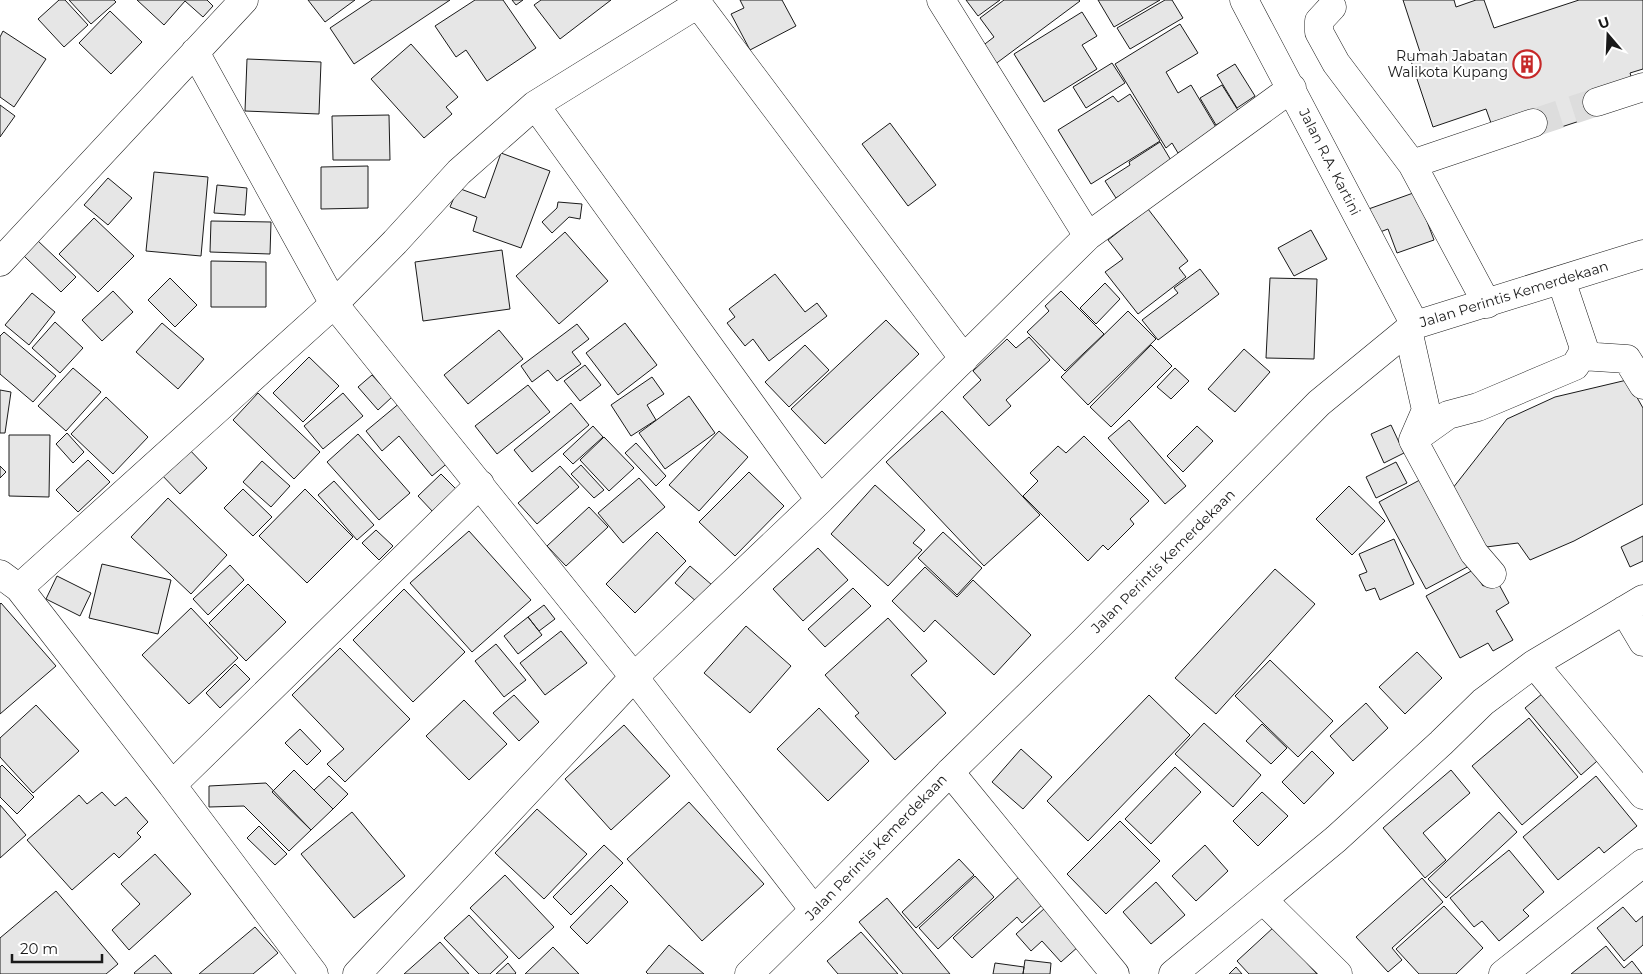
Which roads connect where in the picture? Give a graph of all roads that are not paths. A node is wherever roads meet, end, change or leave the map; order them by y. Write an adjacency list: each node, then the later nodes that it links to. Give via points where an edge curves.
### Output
1 (244, 0): 6 (street)
2 (941, 0): 13 (street)
3 (1244, 0): 8 (street, Jalan R.A. Kartini)
4 (700, 2): 10 (street); 21 (street)
5 (1332, 7): 12 (street, via 1319,21 1319,32 1336,62)
6 (195, 52): 15 (street); 17 (street)
7 (1643, 87): 9 (street)
8 (1292, 88): 13 (street); 19 (street, Jalan R.A. Kartini)
9 (1597, 102)
10 (535, 105): 17 (street, via 459,172); 25 (street)
11 (1533, 123): 12 (street)
12 (1412, 164): 18 (street)
13 (1088, 236): 21 (street)
14 (1643, 254): 16 (street, Jalan Perintis Kemerdekaan)
15 (0, 262)
16 (1561, 280): 18 (street, Jalan Perintis Kemerdekaan); 20 (street, via 1584,348)
17 (334, 304): 24 (street); 27 (street)
18 (1487, 304): 19 (street, Jalan Perintis Kemerdekaan)
19 (1411, 328): 23 (street, Jalan R.A. Kartini, via 1426,410); 32 (street, Jalan Perintis Kemerdekaan, via 1319,403)
20 (1581, 356): 22 (street, via 1627,359); 23 (street, via 1575,366 1478,407 1448,415)
21 (964, 359): 25 (street)
22 (1643, 385)
23 (1413, 440): 26 (street, via 1474,553)
24 (480, 484): 31 (street); 33 (street)
25 (820, 500): 31 (street)
26 (1492, 574)
27 (10, 581): 33 (street)
28 (1633, 605): 29 (street); 30 (street)
29 (1643, 642)
30 (1534, 664): 34 (street); 36 (street, via 1482,702 1336,839)
31 (634, 677): 37 (street); 39 (street)
32 (950, 772): 37 (street, Jalan Perintis Kemerdekaan); 41 (street)
33 (172, 785): 38 (street)
34 (1643, 795)
35 (1643, 863): 44 (street)
36 (1263, 900): 42 (street); 43 (street)
37 (814, 910): 40 (street, Jalan Perintis Kemerdekaan)
38 (314, 974)
39 (357, 974)
40 (749, 974)
41 (1115, 974)
42 (1173, 974)
43 (1338, 974)
44 (1503, 974)

